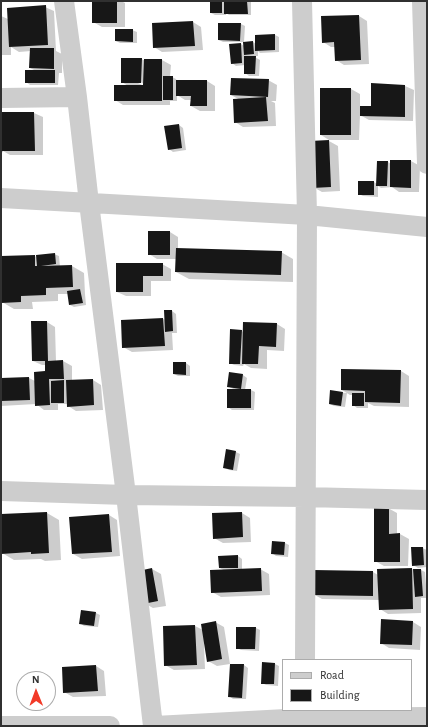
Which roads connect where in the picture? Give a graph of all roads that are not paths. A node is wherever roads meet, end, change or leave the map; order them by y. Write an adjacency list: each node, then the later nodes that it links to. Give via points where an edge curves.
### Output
1 (64, 1): 5 (street)
2 (302, 1): 9 (street)
3 (422, 1): 6 (street)
4 (1, 98): 5 (street)
5 (77, 98): 8 (street)
6 (427, 164)
7 (1, 198): 8 (street)
8 (89, 203): 9 (street); 12 (street)
9 (307, 215): 10 (street); 13 (street)
10 (427, 227)
11 (1, 491): 12 (street)
12 (126, 495): 13 (street); 20 (street)
13 (305, 497): 14 (street); 15 (street)
14 (427, 500)
15 (305, 659)
16 (427, 717): 17 (street)
17 (305, 718): 20 (street)
18 (1, 726): 19 (street)
19 (110, 726)
20 (154, 726)

